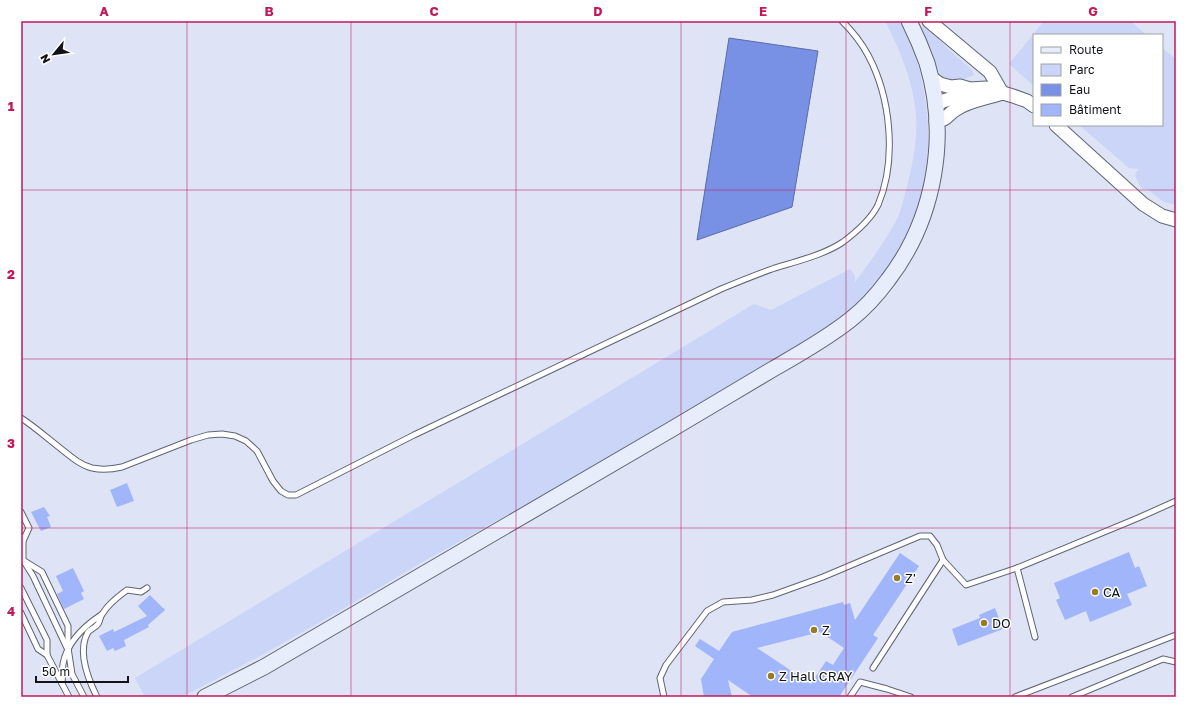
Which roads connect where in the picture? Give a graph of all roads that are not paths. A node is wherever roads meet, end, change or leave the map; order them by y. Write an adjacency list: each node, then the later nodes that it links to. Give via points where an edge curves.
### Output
1 (842, 21): 11 (lane, via 867,54 876,72 888,120 889,147 886,181 877,206 862,227 841,243 813,256 721,289 414,435 296,495 281,492 257,451 246,441 234,436 208,435 114,469 92,468 71,457)
2 (909, 21): 4 (main road)
3 (929, 21): 6 (street, via 990,72)
4 (930, 77): 5 (street, via 950,87); 8 (main road)
5 (970, 89): 6 (street, via 986,88); 8 (street, via 963,95 942,101)
6 (1002, 93): 7 (street); 8 (street, via 971,102 955,110 944,120)
7 (1033, 105)
8 (936, 113): 32 (main road, via 937,149 933,181 918,229 889,279 849,321 808,348 545,503 264,667)
9 (1057, 126): 10 (street, via 1143,204 1162,216)
10 (1176, 220)
11 (21, 418)
12 (1176, 501): 17 (lane)
13 (21, 512): 14 (lane, via 29,528)
14 (22, 539): 15 (lane)
15 (22, 560): 24 (lane, via 33,576); 24 (lane, via 42,572 68,626)
16 (944, 560): 17 (lane, via 966,585); 27 (lane); 33 (lane, via 930,536 920,536 773,595 752,600 723,602 707,611 666,665 660,678)
17 (1017, 568): 23 (lane)
18 (21, 588): 25 (lane, via 47,640)
19 (147, 588): 21 (lane, via 141,592 127,590)
20 (21, 613): 25 (lane, via 38,649)
21 (101, 615): 24 (lane, via 76,635); 31 (lane, via 97,625 89,632 84,655 87,675)
22 (1176, 635): 36 (lane)
23 (1036, 637)
24 (68, 648): 28 (lane, via 63,664); 30 (lane, via 72,674)
25 (47, 655): 28 (lane)
26 (1176, 662): 37 (lane, via 1163,659)
27 (873, 668)
28 (62, 684): 29 (lane)
29 (69, 697)
30 (84, 697)
31 (97, 697)
32 (206, 697)
33 (664, 697)
34 (850, 697): 35 (lane, via 860,682)
35 (911, 697)
36 (1015, 697)
37 (1072, 697)

